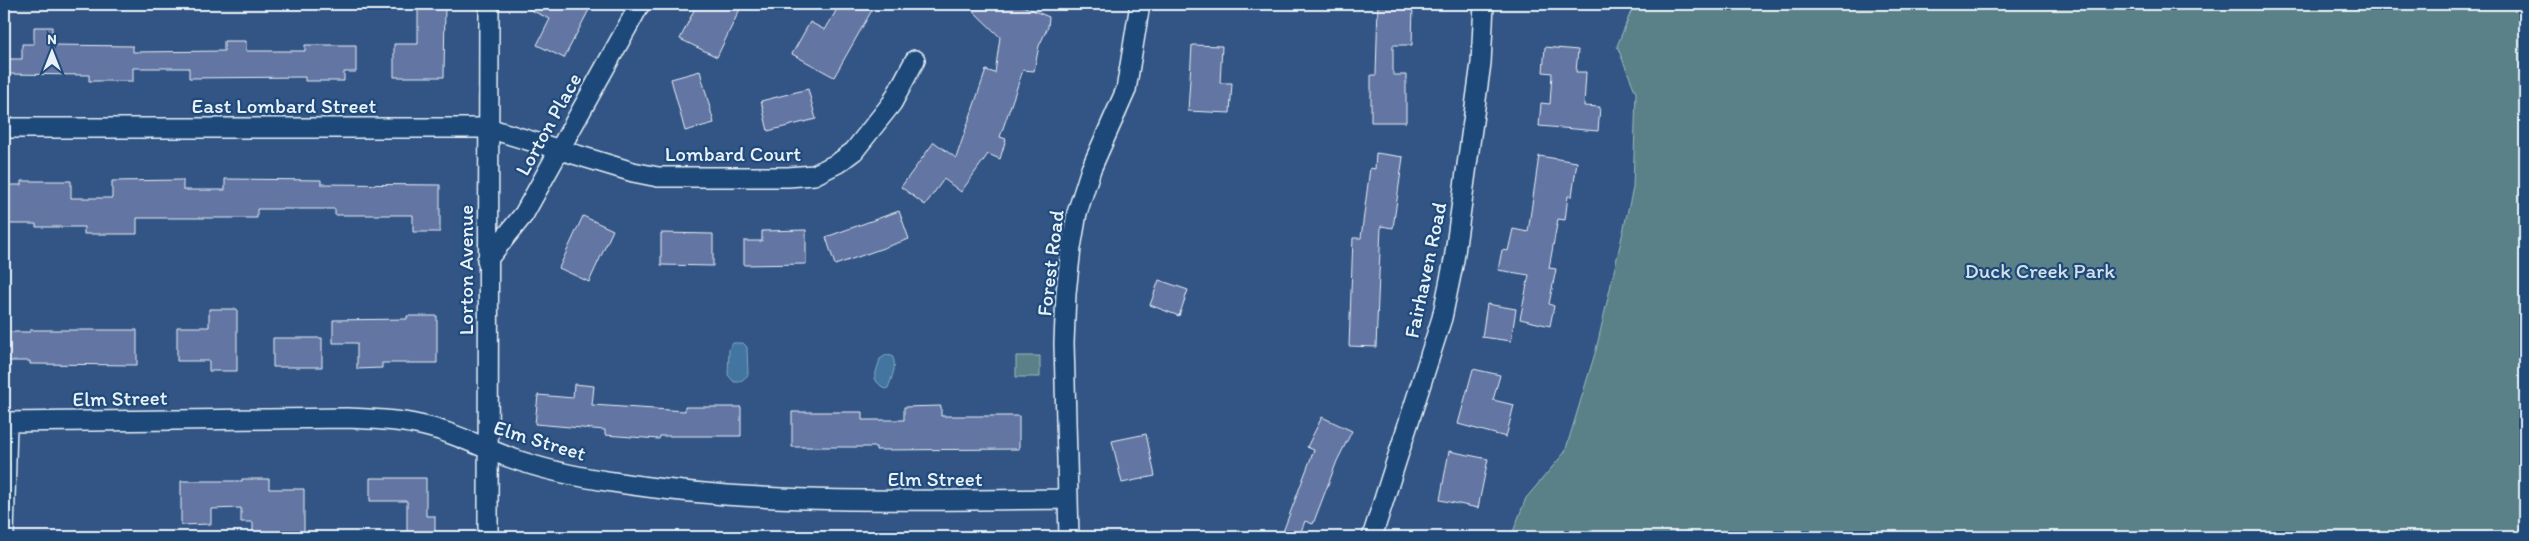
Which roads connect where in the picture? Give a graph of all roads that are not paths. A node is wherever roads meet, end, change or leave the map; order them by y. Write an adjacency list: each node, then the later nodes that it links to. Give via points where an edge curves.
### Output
1 (488, 4): 7 (street, Lorton Avenue)
2 (640, 4): 8 (street, Lorton Place)
3 (1140, 4): 12 (street, Forest Road, via 1126,90 1091,169 1077,214 1071,248 1064,343)
4 (1484, 4): 16 (street, Fairhaven Road, via 1482,64 1454,260 1442,318)
5 (915, 60): 8 (street, Lombard Court, via 892,103 854,150 838,163 814,175 658,176 633,172)
6 (4, 128): 7 (street, East Lombard Street)
7 (488, 128): 8 (street, East Lombard Street); 9 (street, Lorton Avenue)
8 (560, 149): 9 (street, Lorton Place, via 524,214)
9 (487, 260): 11 (street, Lorton Avenue)
10 (6, 422): 11 (street, Elm Street, via 381,419 451,433); 13 (street)
11 (487, 448): 12 (street, Elm Street, via 579,477 720,495 836,501); 14 (street, Lorton Avenue)
12 (1066, 499): 15 (street, Forest Road)
13 (4, 537)
14 (488, 537)
15 (1069, 537)
16 (1372, 537)

